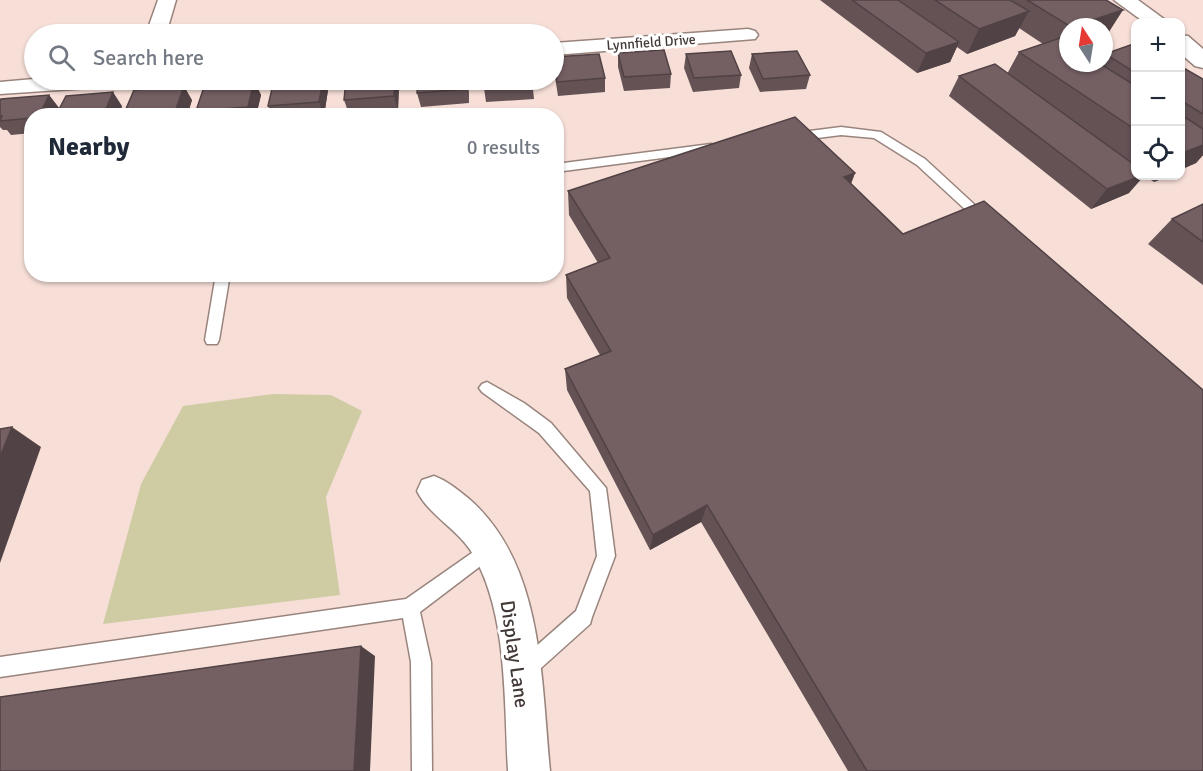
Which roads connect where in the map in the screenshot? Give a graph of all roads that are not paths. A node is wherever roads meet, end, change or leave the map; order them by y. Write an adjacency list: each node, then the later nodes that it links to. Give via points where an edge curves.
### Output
1 (167, 0): 4 (street)
2 (1124, 0): 3 (street)
3 (1151, 18)
4 (159, 24)
5 (748, 35): 7 (street, Lynnfield Drive)
6 (1185, 45): 8 (street)
7 (564, 48)
8 (1203, 61)
9 (24, 86): 10 (street)
10 (0, 88)
11 (782, 138): 14 (lane, via 841,131 877,135 921,162)
12 (723, 146): 13 (lane)
13 (564, 167)
14 (991, 226)
15 (222, 282): 16 (lane)
16 (212, 340)
17 (487, 388): 22 (lane, via 545,428 598,488 600,500 606,556 584,617)
18 (434, 491): 19 (street, Display Lane, via 462,514)
19 (489, 549): 20 (lane); 22 (street, Display Lane, via 504,582 515,623)
20 (410, 608): 21 (lane); 23 (lane, via 420,662)
21 (0, 667)
22 (520, 674): 24 (street, Display Lane)
23 (422, 771)
24 (529, 771)

